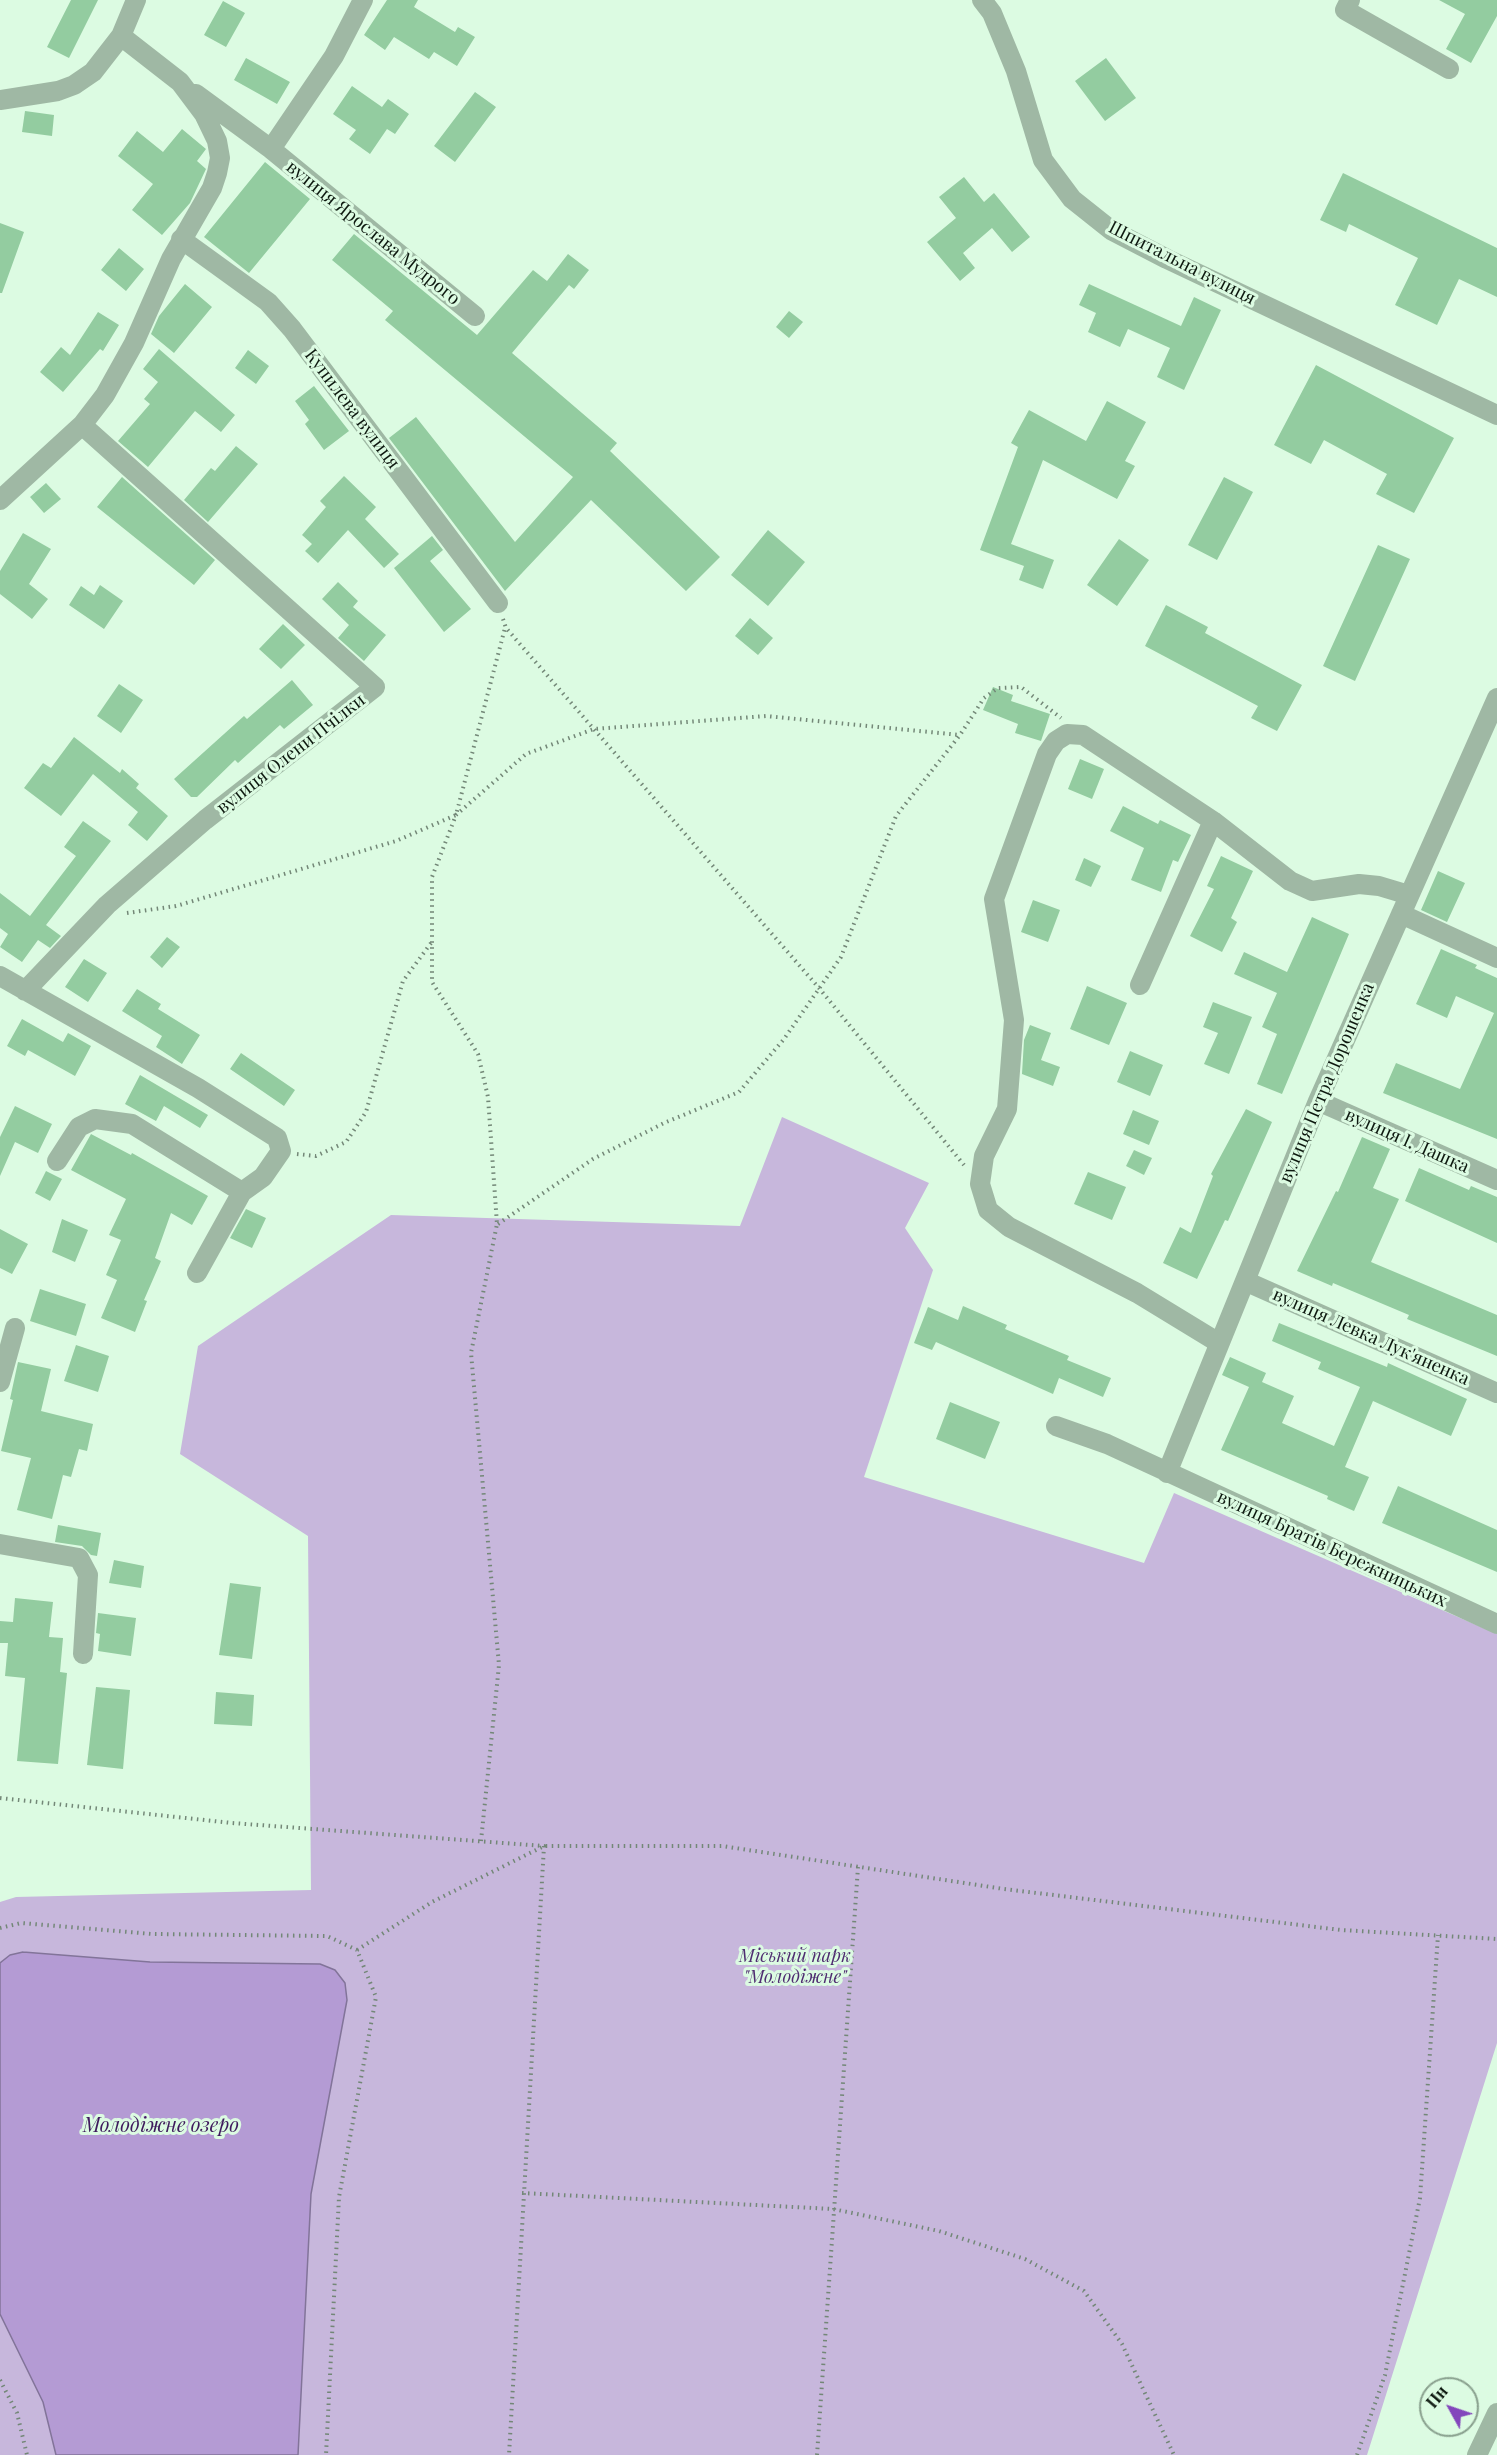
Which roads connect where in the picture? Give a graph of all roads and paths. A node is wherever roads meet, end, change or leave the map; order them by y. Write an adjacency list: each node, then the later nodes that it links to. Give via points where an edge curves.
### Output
1 (136, 0): 5 (street)
2 (363, 0): 9 (street, вулиця Ярослава Мудрого, via 334,56)
3 (982, 0): 12 (street, Шпитальна вулиця, via 992,13 1016,71 1043,160 1072,199 1111,230 1167,259)
4 (1350, 0): 6 (street, via 1345,10)
5 (122, 36): 7 (street); 8 (street, via 93,72 74,85 34,97)
6 (1449, 69)
7 (180, 82): 9 (street, вулиця Ярослава Мудрого); 10 (street, via 211,126 220,158 212,188)
8 (0, 100)
9 (272, 149): 11 (street, вулиця Ярослава Мудрого)
10 (181, 239): 13 (street, via 121,369); 15 (street, Купилева вулиця, via 268,302 292,329)
11 (475, 316)
12 (1497, 415)
13 (82, 425): 14 (street); 24 (street, вулиця Олени Пчілки, via 375,687 205,820)
14 (0, 500)
15 (498, 603): 16 (path)
16 (506, 628): 18 (path); 21 (path)
17 (1497, 698): 23 (street, вулиця Петра Дорошенка)
18 (594, 729): 19 (path, via 766,716); 21 (path, via 526,754); 30 (path)
19 (960, 735): 20 (path, via 984,698 998,688 1022,687); 30 (path, via 896,816 842,957)
20 (1083, 735): 22 (street); 36 (street, via 1067,734 1047,754 993,899 1014,1020 1007,1108 984,1156)
21 (456, 815): 24 (path, via 396,841 176,906 130,914); 26 (path, via 432,878)
22 (1213, 821): 23 (street, via 1290,881 1312,891 1359,884); 29 (street)
23 (1409, 895): 25 (street, вулиця Петра Дорошенка)
24 (107, 905): 31 (street, вулиця Олени Пчілки)
25 (1401, 914): 27 (street); 32 (street, вулиця Петра Дорошенка)
26 (431, 943): 33 (path, via 403,981 366,1112 346,1142 316,1156); 38 (path, via 432,982 478,1054 481,1065 488,1097)
27 (1497, 958)
28 (0, 976): 31 (street)
29 (1140, 985)
30 (819, 988): 36 (path); 38 (path, via 784,1039 739,1092 664,1123 593,1159)
31 (25, 991): 33 (street, via 228,1107 277,1138)
32 (1317, 1101): 35 (street, вулиця І. Дашка); 40 (street, вулиця Петра Дорошенка)
33 (281, 1151): 37 (street, via 262,1177)
34 (57, 1161): 37 (street, via 79,1126 95,1119 132,1124)
35 (1497, 1180)
36 (980, 1184): 42 (street, via 988,1210 1009,1227 1137,1293)
37 (243, 1192): 39 (street)
38 (497, 1224): 51 (path, via 471,1353 499,1665)
39 (197, 1274)
40 (1245, 1281): 42 (street, вулиця Петра Дорошенка); 44 (street, вулиця Левка Лук'яненка)
41 (15, 1328): 43 (street)
42 (1219, 1343): 46 (street, вулиця Петра Дорошенка)
43 (0, 1382)
44 (1497, 1393)
45 (1056, 1426): 46 (street, вулиця Братів Бережницьких, via 1107,1444)
46 (1167, 1473): 48 (street, вулиця Братів Бережницьких)
47 (0, 1544): 49 (street, via 79,1558 88,1575)
48 (1497, 1624)
49 (83, 1654)
50 (0, 1798): 51 (path, via 232,1823)
51 (481, 1841): 52 (path)
52 (544, 1846): 53 (path, via 722,1846); 57 (path, via 432,1902); 58 (path)
53 (858, 1867): 55 (path, via 1341,1930); 59 (path)
54 (0, 1928): 57 (path, via 21,1923 152,1934 327,1936)
55 (1438, 1935): 56 (path); 67 (path, via 1420,2198 1385,2375)
56 (1497, 1939)
57 (357, 1950): 63 (path, via 376,1997 339,2198)
58 (522, 2193): 59 (path); 64 (path)
59 (833, 2209): 65 (path); 66 (path, via 939,2230 1025,2259 1084,2291 1122,2344)
60 (0, 2380): 62 (path, via 17,2413)
61 (1497, 2414): 68 (street)
62 (27, 2455)
63 (326, 2455)
64 (509, 2455)
65 (817, 2455)
66 (1174, 2455)
67 (1357, 2455)
68 (1477, 2455)

